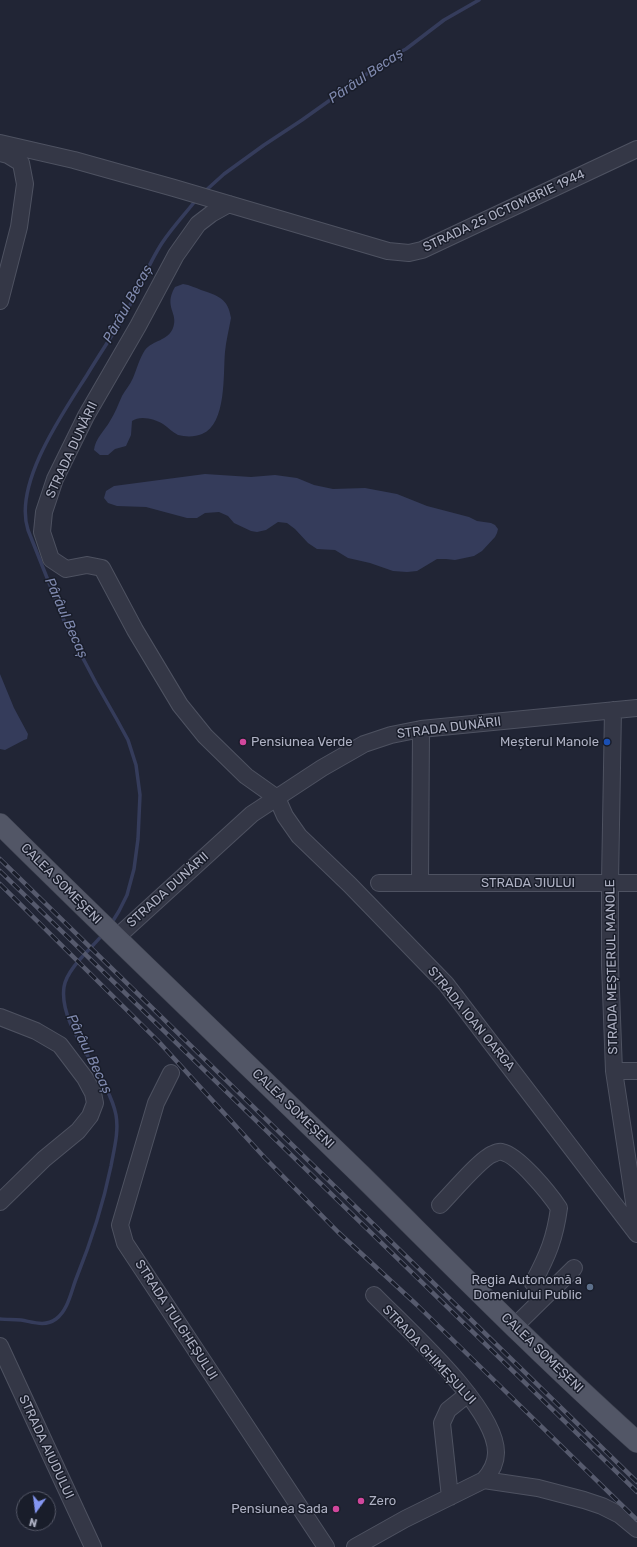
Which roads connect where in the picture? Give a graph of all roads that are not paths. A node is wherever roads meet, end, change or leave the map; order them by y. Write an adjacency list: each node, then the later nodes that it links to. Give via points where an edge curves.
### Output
1 (0, 143): 4 (street, STRADA 25 OCTOMBRIE 1944, via 74,160)
2 (637, 149): 4 (street, STRADA 25 OCTOMBRIE 1944, via 422,250 409,253 388,251)
3 (0, 153): 5 (street, via 21,163 25,184 19,227)
4 (222, 202): 9 (street, STRADA DUNĂRII, via 198,224 176,255 86,416 55,480 44,512 42,532 51,559 66,569 87,565 102,568 180,705 205,736 246,776)
5 (0, 301)
6 (637, 708): 7 (street, STRADA DUNĂRII)
7 (613, 710): 8 (street, STRADA DUNĂRII); 11 (street, STRADA MEȘTERUL MANOLE)
8 (421, 729): 9 (street, STRADA DUNĂRII, via 364,744); 13 (street)
9 (277, 798): 15 (street, STRADA DUNĂRII, via 252,814); 23 (street, STRADA IOAN OARGA, via 285,816 299,836 446,984)
10 (0, 824): 15 (main road, CALEA SOMEȘENI)
11 (610, 882): 13 (street, STRADA JIULUI); 14 (street, STRADA JIULUI); 17 (street, STRADA MEȘTERUL MANOLE)
12 (379, 883): 13 (street, STRADA JIULUI)
13 (420, 883)
14 (637, 883)
15 (114, 937): 27 (main road, CALEA SOMEȘENI)
16 (0, 1017): 20 (street, via 36,1031 60,1045 85,1078 95,1103 90,1116 78,1131 44,1159)
17 (614, 1071): 18 (street); 22 (street, STRADA MEȘTERUL MANOLE)
18 (637, 1071)
19 (171, 1073): 37 (street, STRADA TULGHEȘULUI, via 156,1103 120,1225 125,1243)
20 (0, 1202)
21 (440, 1205): 26 (street, via 491,1154 501,1152 512,1156 550,1194 559,1208 556,1231 534,1282)
22 (637, 1222)
23 (637, 1234)
24 (574, 1268): 26 (street)
25 (374, 1295): 29 (street, STRADA GHIMEȘULUI)
26 (546, 1296): 27 (street)
27 (515, 1326): 30 (main road, CALEA SOMEȘENI)
28 (0, 1346): 36 (street, STRADA AIUDULUI)
29 (468, 1394): 33 (street, STRADA GHIMEȘULUI, via 486,1419 494,1440 495,1463); 34 (street, via 448,1410 442,1422)
30 (585, 1396): 31 (main road, CALEA SOMEȘENI); 32 (main road, CALEA SOMEȘENI)
31 (637, 1422)
32 (637, 1442)
33 (484, 1480): 34 (street); 35 (street, via 538,1488 584,1500 620,1515)
34 (450, 1497): 38 (street)
35 (637, 1529)
36 (93, 1547)
37 (326, 1547)
38 (355, 1547)

